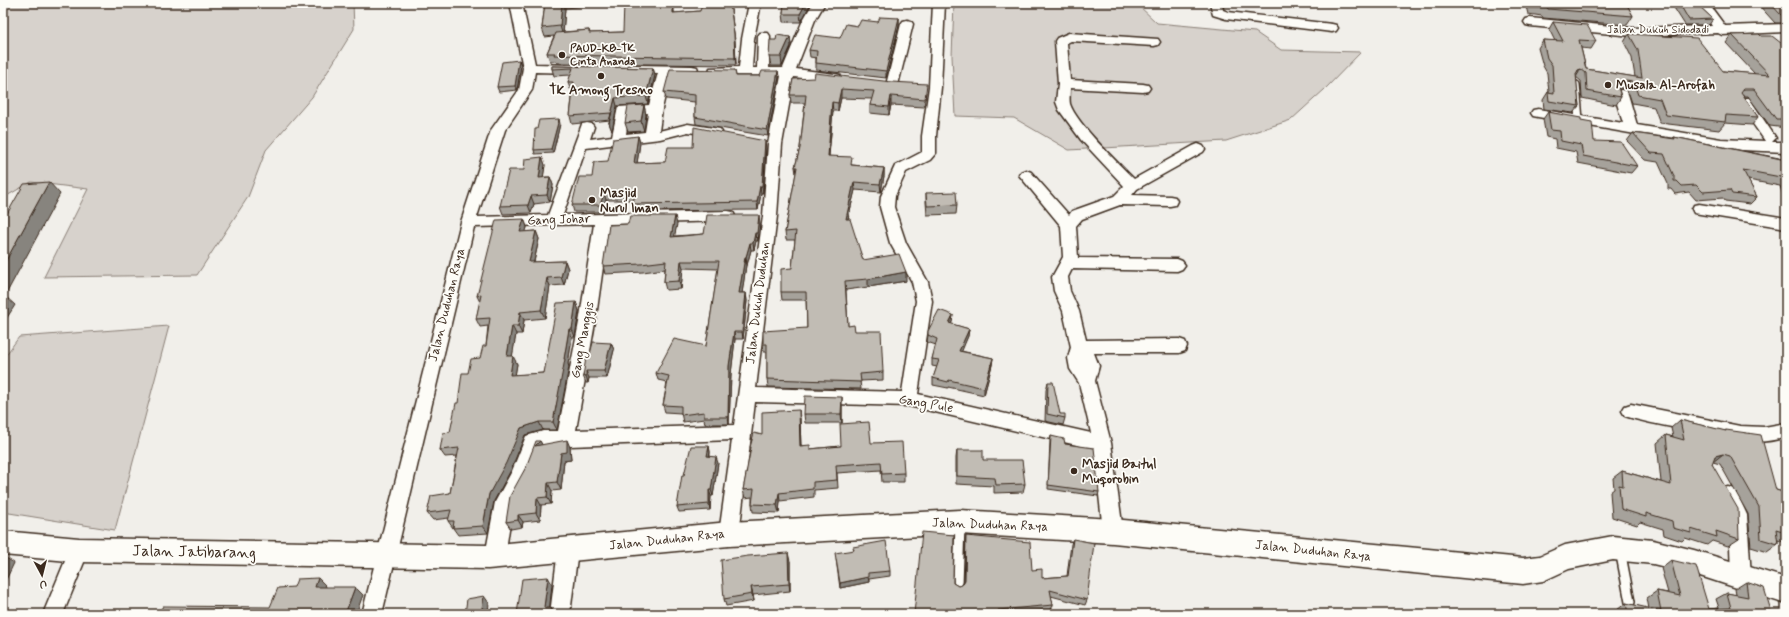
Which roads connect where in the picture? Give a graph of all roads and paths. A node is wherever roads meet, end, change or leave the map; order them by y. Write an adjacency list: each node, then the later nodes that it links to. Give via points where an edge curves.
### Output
1 (516, 3): 16 (street, Jalan Duduhan Raya)
2 (755, 3): 20 (street)
3 (820, 3): 22 (street, Jalan Dukuh Duduhan, via 809,20)
4 (939, 3): 61 (street, via 929,86 929,153 900,169 887,201 888,214 898,243 920,282 924,301)
5 (1216, 3): 9 (street, via 1217,12 1226,15)
6 (1702, 3): 12 (street)
7 (1530, 22): 12 (street, Jalan Dukuh Sidodadi, via 1626,31)
8 (907, 24): 27 (street)
9 (1332, 28)
10 (1786, 28): 11 (street, Jalan Dukuh Sidodadi)
11 (1757, 29): 12 (street, Jalan Dukuh Sidodadi); 14 (street)
12 (1722, 31)
13 (764, 36): 21 (street)
14 (1772, 40)
15 (1154, 42): 26 (street, via 1069,38 1061,41)
16 (529, 68): 17 (street); 53 (street, Jalan Duduhan Raya, via 525,90 498,130)
17 (590, 69)
18 (620, 69): 19 (street)
19 (665, 70): 20 (street); 32 (street)
20 (745, 72): 21 (street)
21 (763, 72): 22 (street)
22 (788, 72): 23 (street); 50 (street, Jalan Dukuh Duduhan, via 769,143)
23 (848, 80)
24 (1576, 82): 34 (lane)
25 (878, 83): 27 (street)
26 (1064, 84): 29 (street); 46 (street, via 1063,102 1066,110 1086,137)
27 (892, 85): 28 (street)
28 (908, 86)
29 (1144, 88)
30 (1621, 94): 36 (street)
31 (1743, 101): 41 (street)
32 (655, 109): 37 (street); 40 (street, via 623,110)
33 (1538, 113): 34 (street)
34 (1579, 120): 36 (street)
35 (587, 127): 42 (street)
36 (1631, 129): 41 (street, via 1721,144)
37 (651, 136): 38 (street, via 688,128); 40 (street)
38 (732, 136)
39 (1786, 136): 41 (street)
40 (618, 140): 42 (street)
41 (1770, 142): 43 (street)
42 (582, 144): 52 (street)
43 (1786, 147)
44 (1198, 149): 46 (street)
45 (1026, 175): 55 (street)
46 (1132, 186): 47 (street)
47 (1119, 200): 48 (street); 55 (street, via 1077,215)
48 (1170, 201)
49 (1699, 208): 54 (street)
50 (770, 216): 51 (street, Gang Johar); 60 (street, Jalan Dukuh Duduhan)
51 (602, 218): 52 (street, Gang Johar); 65 (street, Gang Manggis, via 588,317)
52 (554, 220): 53 (street, Gang Johar)
53 (468, 222): 75 (street, Jalan Duduhan Raya)
54 (1786, 223)
55 (1069, 225): 56 (street, via 1071,257)
56 (1068, 263): 57 (street); 59 (street, via 1060,277)
57 (1177, 266)
58 (1180, 346): 59 (street)
59 (1079, 348): 66 (street, via 1089,358 1092,370 1082,376)
60 (746, 395): 61 (street, Gang Pule); 63 (street, Jalan Dukuh Duduhan)
61 (909, 399): 66 (street, Gang Pule)
62 (1631, 411): 64 (street, via 1741,434)
63 (742, 432): 65 (street); 70 (street, Jalan Dukuh Duduhan)
64 (1781, 435)
65 (566, 438): 76 (street, via 543,439 532,441 530,444 520,474 504,502)
66 (1102, 443): 69 (street)
67 (1721, 483): 77 (street, via 1738,515)
68 (960, 522): 69 (street, Jalan Duduhan Raya); 70 (street, Jalan Duduhan Raya); 78 (lane)
69 (1113, 531): 72 (street, Jalan Duduhan Raya, via 1523,572 1543,568 1565,558 1613,548)
70 (729, 534): 74 (street, Jalan Duduhan Raya)
71 (3, 543): 73 (street, Jalan Jatibarang)
72 (1620, 549): 77 (street, Jalan Duduhan Raya, via 1653,552 1697,573); 80 (lane)
73 (79, 550): 75 (street, Jalan Jatibarang); 81 (street)
74 (568, 550): 76 (street, Jalan Duduhan Raya); 83 (street)
75 (385, 555): 76 (street, Jalan Duduhan Raya); 82 (street)
76 (495, 556)
77 (1741, 577): 79 (street, Jalan Duduhan Raya)
78 (958, 585)
79 (1786, 591)
80 (1630, 602)
81 (53, 614)
82 (372, 614)
83 (560, 614)

